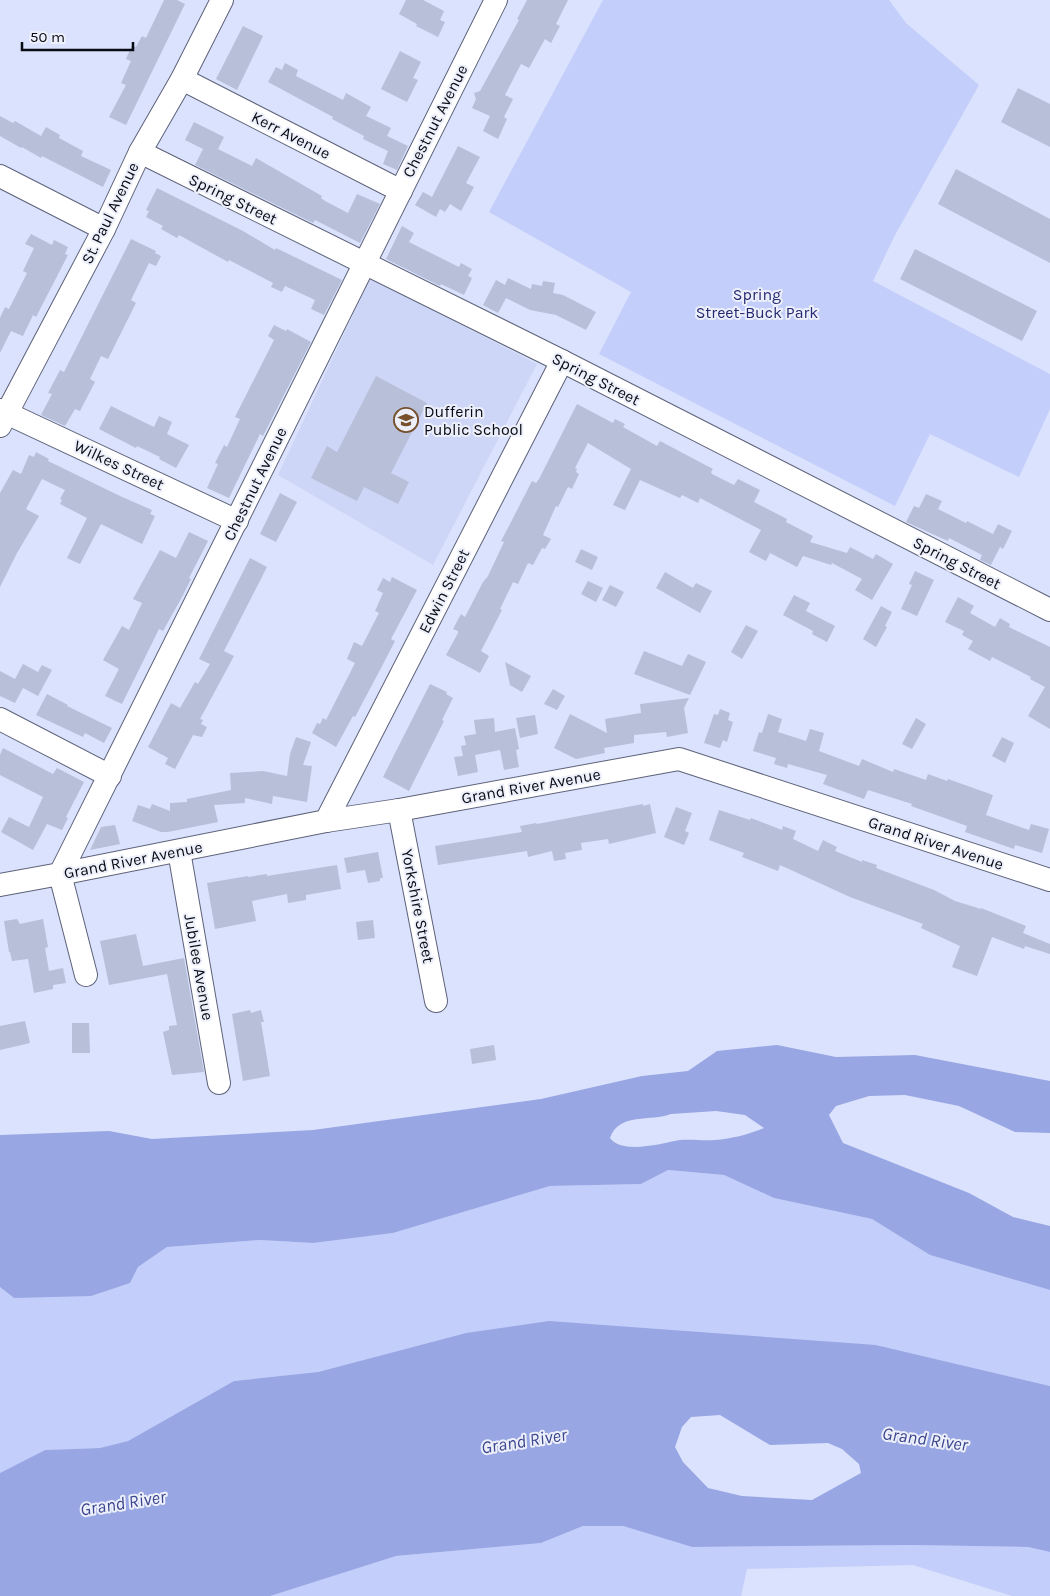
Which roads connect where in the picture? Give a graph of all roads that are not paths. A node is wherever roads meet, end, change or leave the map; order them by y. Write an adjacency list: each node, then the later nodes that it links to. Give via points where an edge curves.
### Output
1 (222, 0): 3 (street, St. Paul Avenue)
2 (496, 0): 6 (street, Chestnut Avenue)
3 (182, 79): 4 (street, St. Paul Avenue); 6 (street, Kerr Avenue)
4 (140, 152): 7 (street, St. Paul Avenue); 8 (street, Spring Street)
5 (0, 176): 7 (street)
6 (401, 190): 8 (street, Chestnut Avenue)
7 (104, 229): 10 (street, St. Paul Avenue)
8 (364, 263): 9 (street, Spring Street); 11 (street, Chestnut Avenue)
9 (562, 361): 12 (street, Spring Street); 16 (street, Edwin Street)
10 (2, 416): 11 (street, Wilkes Street)
11 (237, 521): 14 (street, Chestnut Avenue)
12 (1050, 610)
13 (0, 719): 14 (street)
14 (110, 776): 18 (street, Chestnut Avenue)
15 (399, 810): 16 (street, Grand River Avenue); 19 (street, Grand River Avenue, via 679,759); 22 (street, Yorkshire Street)
16 (326, 821): 17 (street, Grand River Avenue)
17 (179, 851): 18 (street, Grand River Avenue); 23 (street, Jubilee Avenue)
18 (60, 874): 20 (street, Grand River Avenue); 21 (street)
19 (1050, 880)
20 (0, 885)
21 (86, 975)
22 (436, 1001)
23 (219, 1083)

